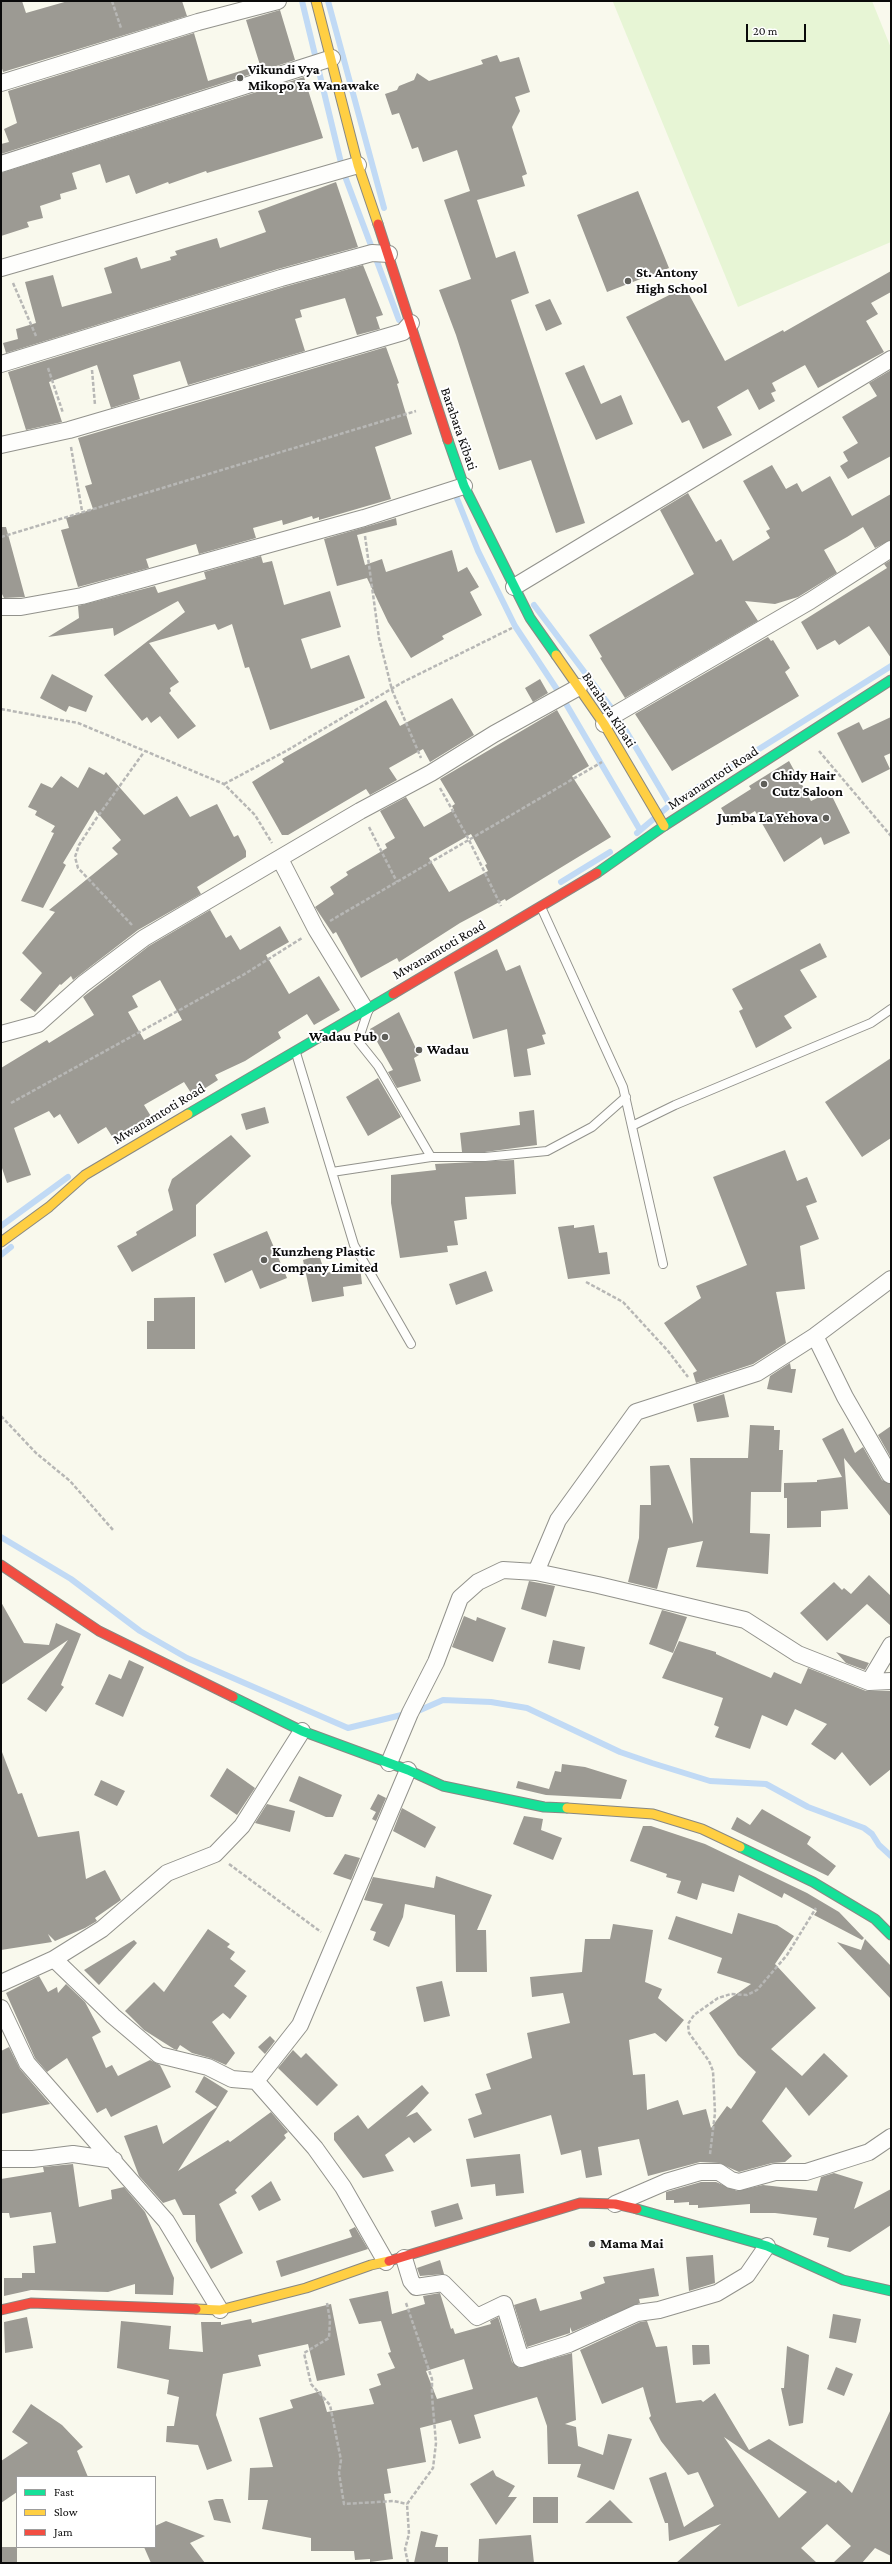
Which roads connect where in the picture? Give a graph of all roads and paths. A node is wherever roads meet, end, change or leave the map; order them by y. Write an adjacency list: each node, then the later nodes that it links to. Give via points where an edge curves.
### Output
1 (112, 1): 4 (path)
2 (278, 1): 4 (street)
3 (316, 1): 5 (street, Barabara Kibati)
4 (126, 43): 6 (street)
5 (332, 58): 7 (street); 8 (street, Barabara Kibati)
6 (1, 83)
7 (1, 164)
8 (358, 165): 9 (street, Barabara Kibati); 10 (street)
9 (389, 254): 11 (street, Barabara Kibati); 12 (street, via 372,253 281,278)
10 (4, 267): 12 (path)
11 (411, 323): 16 (street, Barabara Kibati); 17 (street, via 403,332)
12 (42, 351): 14 (street); 18 (path)
13 (891, 359): 25 (street)
14 (1, 364)
15 (92, 370): 17 (path)
16 (435, 405): 20 (street, Barabara Kibati); 21 (path)
17 (97, 422): 18 (street)
18 (69, 430): 19 (street); 21 (path)
19 (1, 445)
20 (464, 486): 22 (street); 25 (street, Barabara Kibati)
21 (82, 511): 23 (path)
22 (364, 518): 26 (street, via 82,596 21,607); 30 (path, via 365,550 379,638)
23 (1, 536)
24 (891, 549): 32 (street, via 796,609 616,714)
25 (514, 587): 27 (street, Barabara Kibati)
26 (1, 607)
27 (530, 618): 29 (street, Barabara Kibati); 30 (path)
28 (891, 680): 33 (street, Mwanamtoti Road)
29 (579, 687): 32 (street, Barabara Kibati); 35 (street, via 494,734)
30 (392, 690): 35 (path, via 414,746); 36 (path)
31 (1, 709): 34 (path, via 78,723)
32 (604, 724): 38 (street, Barabara Kibati)
33 (806, 735): 38 (street, Mwanamtoti Road); 39 (path)
34 (144, 752): 36 (path); 45 (path, via 79,845 75,858 78,868)
35 (431, 773): 37 (street); 44 (path, via 469,840)
36 (224, 784): 41 (path, via 255,815)
37 (360, 811): 41 (street); 42 (path)
38 (664, 826): 43 (street, Mwanamtoti Road, via 608,867)
39 (889, 832): 40 (path)
40 (891, 836)
41 (280, 859): 45 (street); 46 (street, via 316,929)
42 (397, 882)
43 (541, 906): 44 (street, Mwanamtoti Road); 50 (lane)
44 (510, 924): 46 (street, Mwanamtoti Road)
45 (144, 938): 48 (street, via 83,984 38,1024)
46 (365, 1009): 49 (street, Mwanamtoti Road); 52 (lane, via 368,1015 358,1041 378,1066)
47 (891, 1009): 51 (lane, via 871,1023)
48 (1, 1034)
49 (295, 1050): 53 (lane); 54 (street, Mwanamtoti Road, via 85,1175 49,1207)
50 (626, 1097): 51 (lane); 52 (lane, via 592,1127 547,1151 485,1157)
51 (632, 1126): 55 (lane)
52 (431, 1158): 53 (lane)
53 (332, 1172): 59 (lane, via 354,1245)
54 (1, 1242)
55 (663, 1264)
56 (891, 1279): 58 (street)
57 (586, 1282): 60 (path, via 623,1302 668,1351)
58 (815, 1336): 60 (street, via 758,1373); 62 (street, via 845,1397)
59 (411, 1344)
60 (699, 1392): 65 (street, via 636,1412 558,1520)
61 (1, 1416): 63 (path, via 36,1452 70,1481)
62 (890, 1475)
63 (114, 1531)
64 (1, 1565): 69 (street, via 99,1631)
65 (536, 1572): 68 (street, via 745,1620 798,1654); 70 (street, via 503,1570 478,1582 460,1598 436,1662 410,1712)
66 (891, 1645): 68 (street)
67 (891, 1681): 68 (street)
68 (869, 1682)
69 (302, 1731): 70 (street); 72 (street, via 242,1826)
70 (389, 1763): 71 (street)
71 (408, 1770): 73 (street, via 443,1786 510,1801 568,1810 653,1814 674,1820 702,1829); 75 (street)
72 (215, 1854): 75 (path, via 326,1936); 76 (street, via 167,1873 102,1929)
73 (826, 1890): 74 (street, via 875,1919); 83 (path, via 787,1955 765,1983 751,1994 731,1994 718,1998 694,2015 688,2024 689,2033 713,2071 715,2113)
74 (891, 1935)
75 (337, 1938): 79 (street, via 300,2025)
76 (54, 1959): 77 (street); 79 (street, via 113,2016 159,2055 208,2067 232,2079)
77 (1, 1983)
78 (1, 2008): 82 (street, via 27,2063)
79 (256, 2082): 87 (street, via 315,2148 343,2187)
80 (891, 2137): 83 (street, via 869,2152 806,2172 775,2172 739,2182 719,2172)
81 (1, 2159): 82 (street, via 73,2154)
82 (114, 2160): 92 (street, via 166,2221)
83 (708, 2170): 84 (street, via 666,2182)
84 (615, 2204): 85 (street); 86 (street, via 580,2203)
85 (767, 2246): 86 (street, via 746,2275 717,2293 659,2310 637,2313 569,2344 521,2359 504,2304 477,2318 443,2283 416,2286 411,2281); 89 (street, via 843,2280)
86 (404, 2258): 87 (street)
87 (386, 2262): 88 (street)
88 (324, 2283): 92 (street); 93 (path, via 330,2320 329,2338 304,2353 311,2384 330,2405 341,2460 339,2473 344,2504 394,2501)
89 (891, 2291)
90 (404, 2297): 93 (path, via 432,2379 436,2443 433,2468)
91 (1, 2310): 92 (street, via 31,2303 65,2303)
92 (220, 2310)
93 (407, 2504): 94 (path, via 409,2534 405,2549)
94 (408, 2563)

